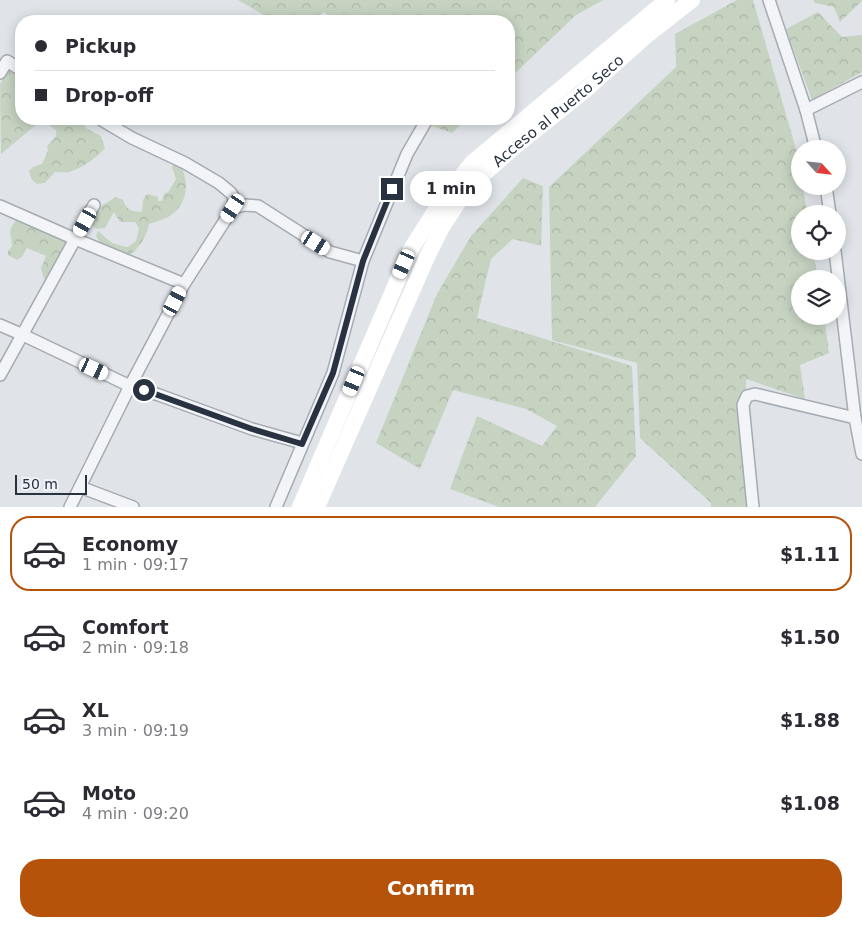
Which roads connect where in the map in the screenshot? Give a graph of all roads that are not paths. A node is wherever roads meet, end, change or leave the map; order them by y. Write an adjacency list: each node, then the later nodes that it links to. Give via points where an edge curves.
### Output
1 (667, 0): 22 (main road, Acceso al Puerto Seco, via 479,157 457,180 411,249)
2 (692, 0): 33 (main road, Acceso al Puerto Seco, via 513,148 461,198 426,257)
3 (768, 0): 7 (street)
4 (15, 66): 5 (street, via 7,61)
5 (0, 73)
6 (862, 82): 7 (street)
7 (806, 110): 10 (street)
8 (110, 125): 13 (street, via 219,183 234,198)
9 (424, 125): 16 (street, via 407,154)
10 (814, 140)
11 (94, 205): 14 (street)
12 (0, 206): 14 (street)
13 (233, 208): 16 (street, via 258,206 330,252); 17 (street)
14 (75, 240): 17 (street); 19 (street)
15 (836, 260): 24 (street)
16 (363, 261): 20 (street)
17 (184, 284): 23 (street)
18 (0, 325): 19 (street)
19 (23, 334): 21 (street); 23 (street)
20 (333, 373): 22 (street); 26 (street)
21 (0, 375)
22 (354, 381): 32 (main road, Acceso al Puerto Seco)
23 (130, 386): 26 (street); 28 (street)
24 (855, 418): 25 (street); 34 (street, via 755,394 747,396 743,406)
25 (860, 435): 27 (street)
26 (302, 444): 31 (street)
27 (862, 454)
28 (80, 487): 29 (street); 30 (street)
29 (70, 507)
30 (133, 507)
31 (276, 507)
32 (300, 507)
33 (317, 507)
34 (753, 507)

